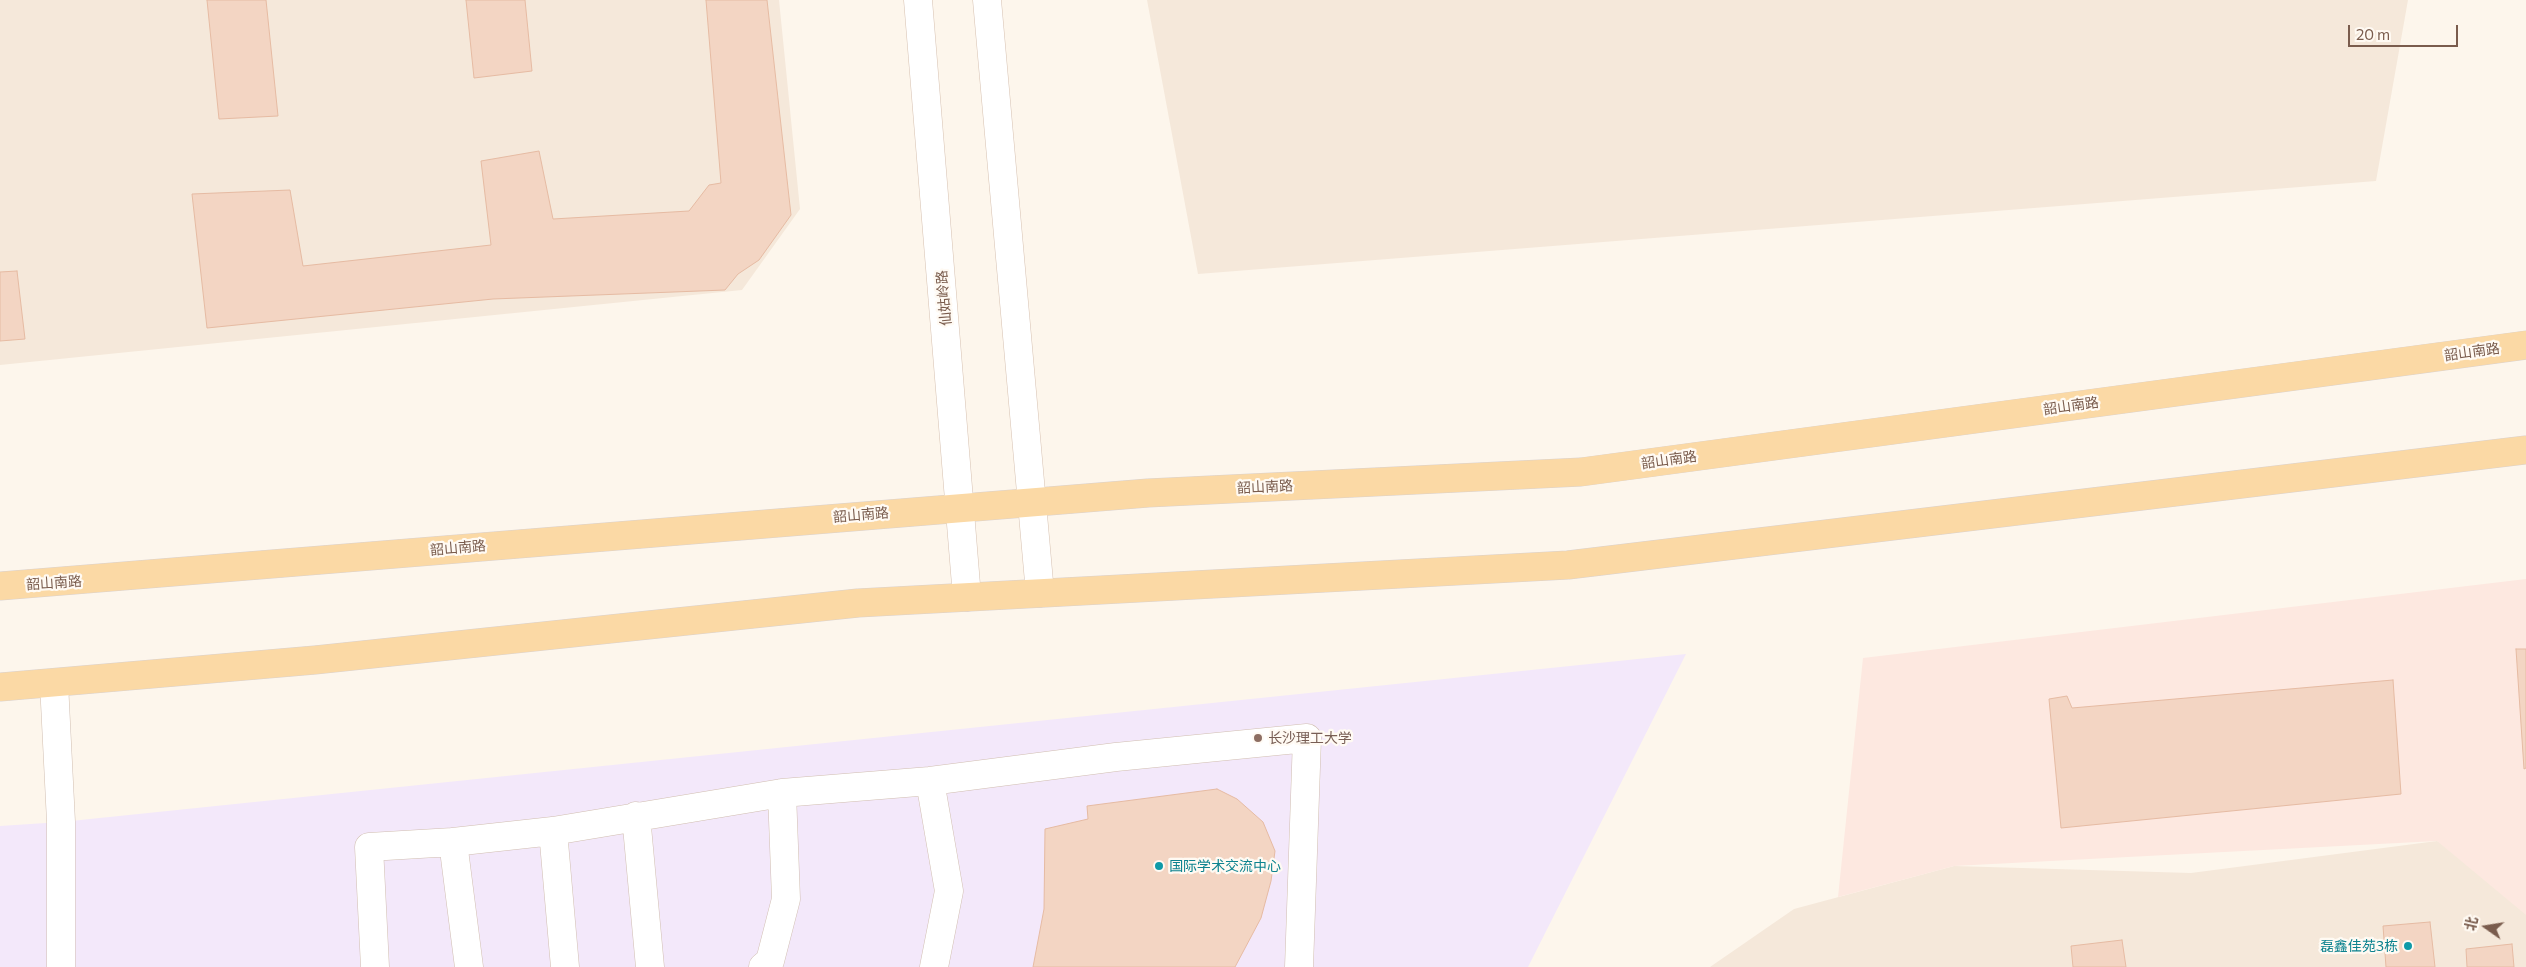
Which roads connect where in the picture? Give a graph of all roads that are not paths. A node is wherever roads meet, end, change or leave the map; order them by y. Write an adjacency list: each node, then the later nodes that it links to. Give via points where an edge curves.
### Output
1 (918, 0): 6 (street, 仙姑岭路)
2 (987, 0): 5 (street)
3 (2526, 345): 5 (main road, 韶山南路, via 1581,472 1148,493)
4 (2526, 450): 8 (main road, via 1568,565)
5 (1032, 502): 6 (main road, 韶山南路); 8 (street)
6 (961, 507): 7 (main road, 韶山南路); 9 (street, 仙姑岭路)
7 (0, 586)
8 (1040, 593): 9 (main road)
9 (967, 597): 10 (main road, via 858,603 463,646)
10 (54, 684): 11 (main road); 17 (street, via 61,822)
11 (0, 687)
12 (930, 781): 13 (street); 23 (street, via 949,891); 24 (street, via 1116,756 1307,738)
13 (782, 793): 14 (street); 22 (street, via 786,899 770,960)
14 (636, 816): 15 (street); 21 (street)
15 (553, 831): 16 (street); 20 (street)
16 (453, 842): 18 (street, via 370,847); 19 (street)
17 (61, 967)
18 (375, 967)
19 (469, 967)
20 (565, 967)
21 (650, 967)
22 (764, 967)
23 (934, 967)
24 (1299, 967)

